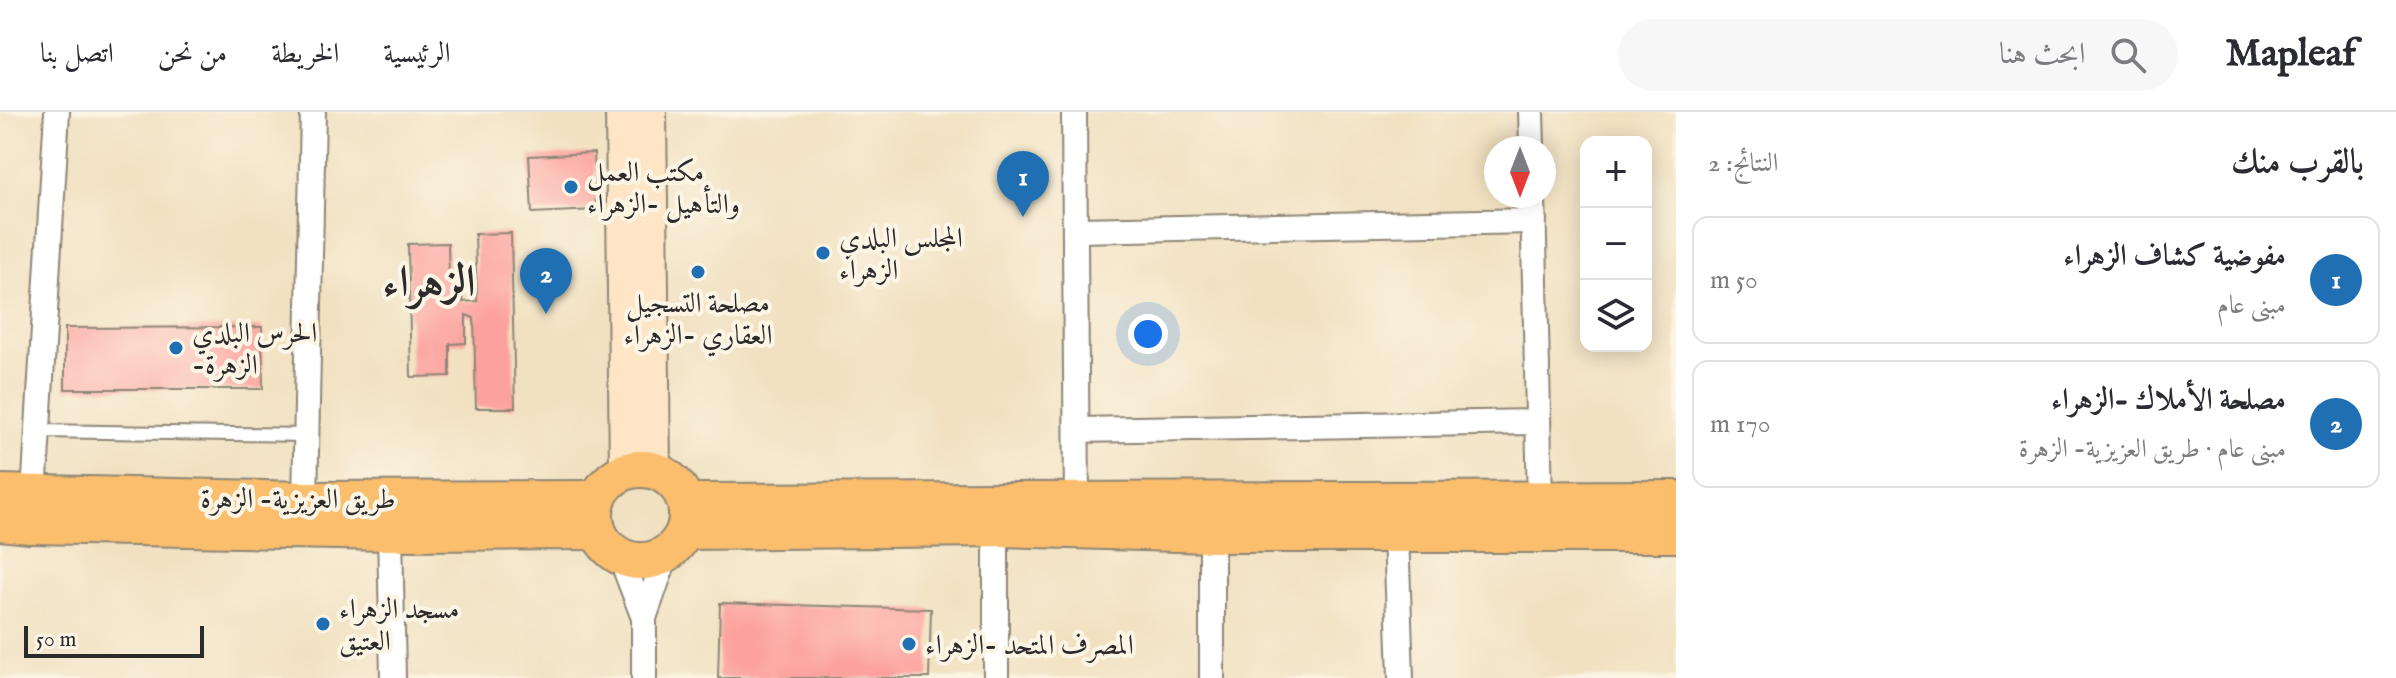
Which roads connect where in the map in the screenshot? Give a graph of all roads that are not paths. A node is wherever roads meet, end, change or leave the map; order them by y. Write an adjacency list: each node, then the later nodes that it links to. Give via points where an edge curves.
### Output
1 (57, 112): 13 (street)
2 (313, 112): 14 (street)
3 (622, 112): 15 (street)
4 (650, 112): 15 (street)
5 (1074, 112): 10 (street)
6 (1531, 112): 7 (street)
7 (1532, 136)
8 (1533, 208): 9 (street)
9 (1534, 221): 10 (street); 11 (street)
10 (1076, 230): 12 (street)
11 (1538, 422): 12 (street); 18 (street)
12 (1077, 430): 19 (street)
13 (38, 431): 14 (lane); 16 (street)
14 (306, 435): 17 (street)
15 (640, 471): 21 (main road, via 608,482); 24 (main road, via 674,482)
16 (17, 494): 17 (main road, طريق العزيزية- الزهرة)
17 (305, 500): 21 (main road, طريق العزيزية- الزهرة)
18 (1540, 501): 19 (main road); 20 (main road)
19 (1077, 502): 24 (main road)
20 (1676, 507): 26 (main road)
21 (597, 515): 25 (main road, طريق العزيزية- الزهرة); 28 (main road, via 606,547)
22 (0, 522): 25 (main road, طريق العزيزية- الزهرة)
23 (996, 528): 24 (main road); 27 (main road); 32 (street)
24 (679, 529): 28 (main road, via 652,561); 29 (street)
25 (390, 532): 30 (street)
26 (1396, 533): 27 (main road); 34 (street)
27 (1212, 534): 33 (street)
28 (621, 558): 29 (street)
29 (644, 618): 31 (street)
30 (393, 678)
31 (644, 678)
32 (996, 678)
33 (1212, 678)
34 (1401, 678)

